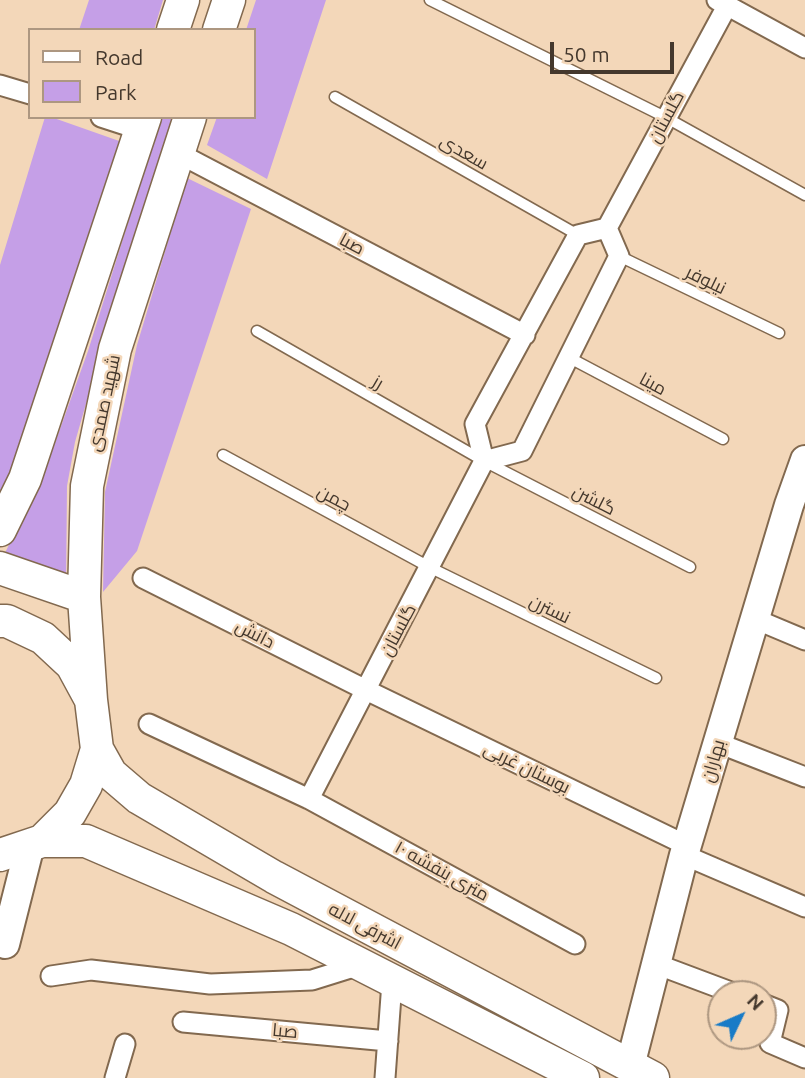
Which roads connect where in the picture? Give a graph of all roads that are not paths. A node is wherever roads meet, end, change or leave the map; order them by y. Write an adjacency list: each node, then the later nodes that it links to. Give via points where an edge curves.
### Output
1 (183, 0): 5 (main road)
2 (229, 0): 6 (main road)
3 (430, 0): 11 (lane)
4 (722, 3): 7 (street); 11 (street, گلستان)
5 (174, 28)
6 (220, 28)
7 (805, 48)
8 (0, 85): 9 (street)
9 (28, 93)
10 (335, 97): 18 (lane, سعدی)
11 (665, 117): 16 (lane); 17 (street, گلستان)
12 (113, 119): 14 (street)
13 (189, 119): 15 (main road, شهید صمدی)
14 (143, 124): 29 (main road, via 25,479)
15 (178, 153): 22 (street, صبا); 34 (main road, شهید صمدی, via 110,376 87,486)
16 (805, 195)
17 (607, 229): 18 (street); 19 (street)
18 (578, 235): 22 (street)
19 (619, 256): 21 (lane, نیلوفر); 23 (street)
20 (257, 331): 27 (lane, رز)
21 (779, 333)
22 (525, 335): 27 (street, via 475,424)
23 (569, 357): 24 (lane, مینا); 27 (street, via 522,451)
24 (723, 439)
25 (223, 455): 31 (lane, چمن)
26 (805, 460): 28 (main road, بهاران)
27 (484, 461): 31 (street, گلستان); 32 (lane, گلشن)
28 (797, 508): 35 (main road, بهاران)
29 (0, 530)
30 (0, 568): 34 (main road)
31 (430, 568): 38 (lane, نسترن); 39 (street, گلستان)
32 (690, 568)
33 (143, 578): 39 (street, دانش)
34 (84, 597): 40 (main road, شهید صمدی)
35 (755, 619): 37 (street); 42 (main road, بهاران)
36 (0, 621): 40 (main road, via 43,638 72,665)
37 (805, 639)
38 (656, 678)
39 (366, 690): 45 (street, گلستان); 47 (street, بوستان غربی)
40 (91, 700): 43 (main road, شهید صمدی)
41 (149, 724): 45 (street, ۱۰ متری بنفشه)
42 (718, 743): 44 (street); 47 (main road, بهاران)
43 (97, 749): 46 (main road, via 86,785 70,813); 62 (main road, اشرفی لاله, via 111,775 139,798 274,877)
44 (805, 776)
45 (310, 799): 50 (street, ۱۰ متری بنفشه)
46 (36, 843): 48 (main road); 51 (main road); 53 (main road, اشرفی لاله, via 86,841 106,848 291,929)
47 (686, 851): 49 (street, بوستان غربی); 52 (main road, بهاران)
48 (0, 855)
49 (805, 907)
50 (575, 944)
51 (2, 947)
52 (656, 964): 56 (street); 62 (main road, بهاران)
53 (360, 965): 54 (street, via 312,980 210,984 91,970); 55 (main road, اشرفی لاله)
54 (51, 976)
55 (393, 982): 58 (street); 65 (main road, اشرفی لاله)
56 (707, 983)
57 (183, 1021): 58 (street, صبا)
58 (388, 1041): 64 (street)
59 (125, 1044): 63 (street)
60 (777, 1046): 61 (street)
61 (805, 1058)
62 (641, 1072)
63 (115, 1078)
64 (385, 1078)
65 (583, 1078)

